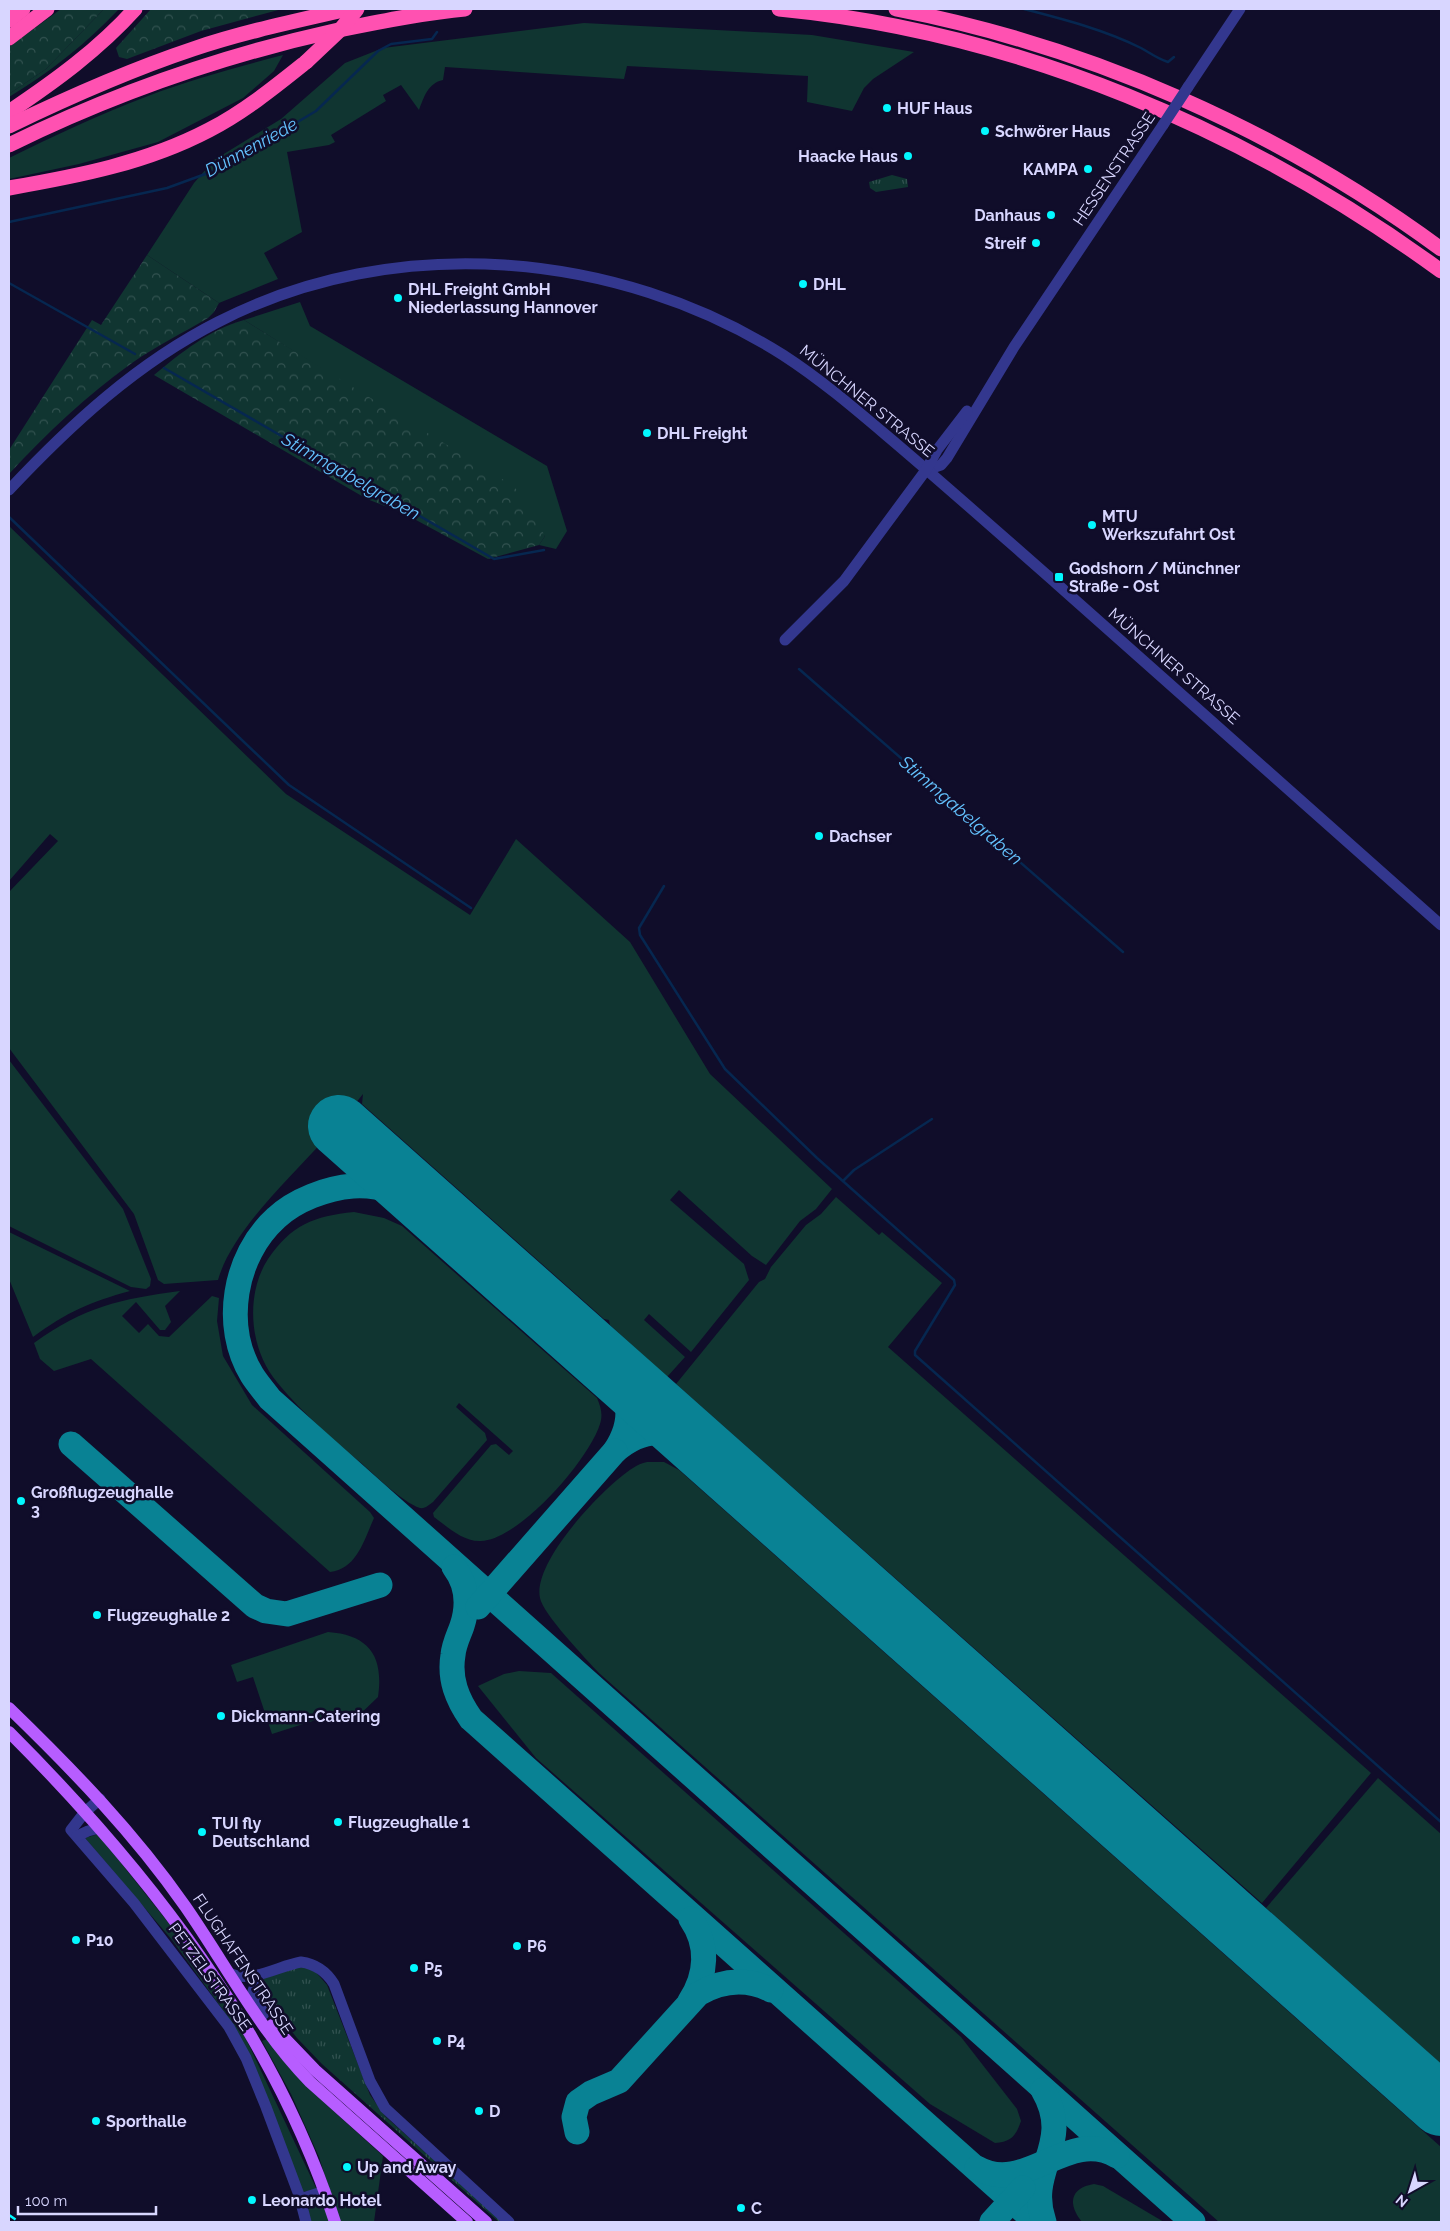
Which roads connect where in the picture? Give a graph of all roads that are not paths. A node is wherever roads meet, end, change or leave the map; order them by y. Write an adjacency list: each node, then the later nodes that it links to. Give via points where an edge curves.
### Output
1 (23, 9): 10 (highway)
2 (47, 9): 11 (highway)
3 (134, 9): 12 (highway, via 82,60)
4 (348, 9): 13 (highway, via 193,49 123,75)
5 (358, 9): 15 (highway, bridge, via 306,62 211,129 140,160 84,175)
6 (465, 9): 14 (highway, via 365,24 225,59 130,91 63,118)
7 (778, 9): 17 (highway, via 934,35 1073,76 1148,104 1286,171 1346,206)
8 (896, 9): 16 (highway, via 938,17 1079,58 1153,87 1296,156 1357,192)
9 (1240, 9): 18 (street, HESSENSTRASSE, bridge, via 1014,347 940,446)
10 (9, 20)
11 (9, 38)
12 (9, 112)
13 (9, 126)
14 (9, 145)
15 (9, 188)
16 (1441, 250)
17 (1441, 271)
18 (926, 470): 19 (street, MÜNCHNER STRASSE, via 803,368 746,333 695,309 645,290 570,272 517,265 457,263 333,280 262,302 215,323 164,353 126,381 69,430); 20 (street, HESSENSTRASSE, via 844,581); 21 (street, MÜNCHNER STRASSE)
19 (9, 490)
20 (785, 640)
21 (1441, 925)
22 (9, 1708): 24 (main road, FLUGHAFENSTRASSE)
23 (9, 1732): 25 (main road, FLUGHAFENSTRASSE)
24 (100, 1799): 25 (street); 28 (main road, FLUGHAFENSTRASSE, via 184,1905)
25 (85, 1812): 26 (main road, FLUGHAFENSTRASSE); 27 (street)
26 (99, 1828): 27 (street); 32 (main road, FLUGHAFENSTRASSE, via 180,1928 237,2012 287,2102)
27 (74, 1833): 33 (street, PETZELSTRASSE, via 145,1917 230,2027 266,2107)
28 (229, 1973): 29 (street, via 241,1977); 30 (main road, FLUGHAFENSTRASSE)
29 (259, 1975): 31 (street, via 252,1991); 38 (street, via 301,1962 324,1972 334,1984 370,2081 384,2108)
30 (244, 1996): 31 (main road, FLUGHAFENSTRASSE); 36 (main road, FLUGHAFENSTRASSE, via 301,2074)
31 (264, 2014): 37 (main road, FLUGHAFENSTRASSE, via 299,2054)
32 (325, 2191): 33 (street); 35 (main road, FLUGHAFENSTRASSE)
33 (300, 2199): 34 (street, PETZELSTRASSE)
34 (306, 2222)
35 (335, 2222)
36 (467, 2222)
37 (486, 2222)
38 (509, 2222)

